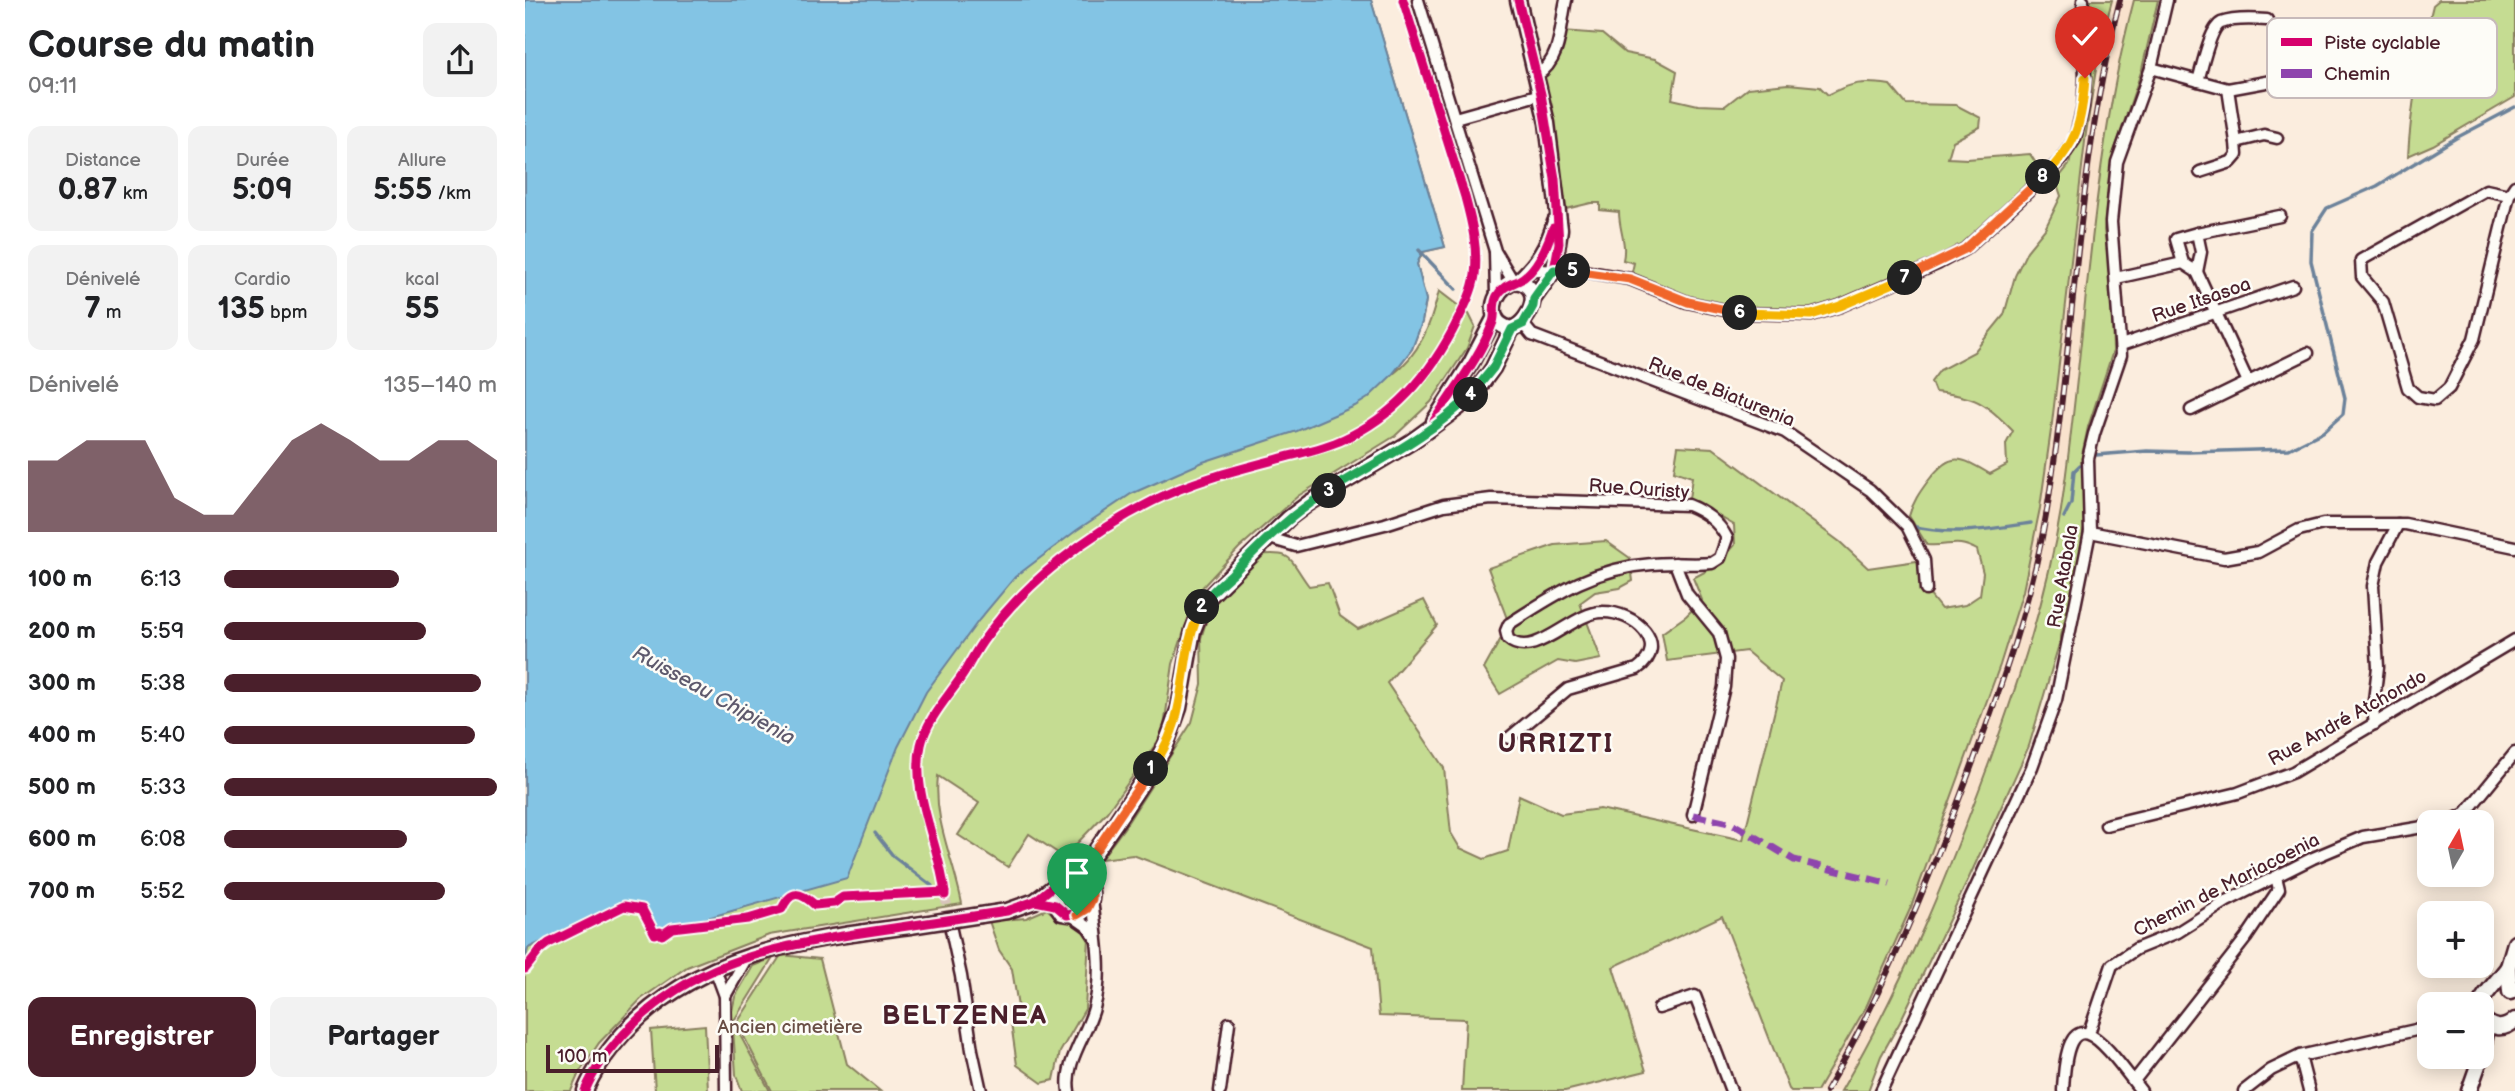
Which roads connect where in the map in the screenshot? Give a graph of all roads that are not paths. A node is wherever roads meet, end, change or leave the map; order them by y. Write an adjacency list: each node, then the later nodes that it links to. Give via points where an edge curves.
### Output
1 (1418, 0): 13 (street)
2 (1518, 0): 8 (main road)
3 (1566, 0): 8 (street, via 1556,53)
4 (2083, 0): 25 (street, via 2085,78 2074,139 2060,161 1965,249 1939,263 1811,315 1739,313 1688,302 1630,279)
5 (2167, 0): 7 (street, Rue Atabala)
6 (2267, 20): 9 (street, via 2221,23 2214,30)
7 (2151, 68): 9 (street); 27 (street, Rue Atabala, via 2117,162 2111,222)
8 (1537, 75): 12 (main road)
9 (2198, 81): 11 (street)
10 (2267, 82): 11 (street)
11 (2228, 89): 15 (street)
12 (1541, 94): 13 (street); 19 (main road)
13 (1455, 118): 22 (street)
14 (2277, 138): 15 (street, via 2264,135)
15 (2236, 142): 16 (street, via 2237,155 2231,162)
16 (2200, 172)
17 (2515, 186): 18 (street)
18 (2509, 195): 18 (street, via 2486,190 2361,260 2362,277 2383,302 2408,388 2417,397 2435,400 2449,388 2474,339)
19 (1558, 211): 24 (main road, via 1545,252); 25 (main road)
20 (2280, 216): 21 (street)
21 (2197, 233): 23 (street, via 2176,239); 26 (street, via 2201,252)
22 (1495, 251): 28 (street); 30 (street)
23 (2183, 263): 26 (street); 27 (street)
24 (1531, 270): 25 (street); 28 (main road)
25 (1554, 270): 31 (main road)
26 (2197, 272): 32 (street)
27 (2116, 278): 35 (street, Rue Atabala)
28 (1516, 281): 30 (main road); 31 (main road, via 1529,287)
29 (2293, 286): 32 (street, Rue Itsasoa)
30 (1496, 298): 33 (main road)
31 (1534, 298): 34 (main road)
32 (2216, 313): 35 (street, Rue Itsasoa); 37 (street)
33 (1494, 319): 34 (main road, via 1499,325); 39 (main road)
34 (1518, 326): 39 (main road, via 1480,386); 45 (street, Rue de Biaturenia, via 1785,432 1870,490 1907,526 1924,560)
35 (2121, 345): 41 (street, Rue Atabala, via 2088,459)
36 (2308, 353): 37 (street)
37 (2248, 382): 38 (street)
38 (2191, 410)
39 (1431, 427): 42 (main road, via 1367,471 1309,503)
40 (2398, 524): 41 (street, via 2323,524 2299,530 2258,552 2224,558); 43 (street); 47 (street, via 2378,562 2373,586 2378,667)
41 (2090, 532): 83 (street, Rue Atabala, via 2056,700 2032,767)
42 (1269, 535): 44 (street, Rue Ouristy, via 1296,546 1444,505 1491,499 1688,506 1722,528 1727,538 1720,558 1711,563); 55 (main road, via 1205,601 1193,630 1179,708 1165,747)
43 (2515, 547)
44 (1675, 563): 48 (street, Rue Ouristy, via 1629,566 1585,578 1509,624 1507,639 1523,647 1591,613 1620,613 1645,629 1650,649 1645,664 1568,690); 51 (street, via 1687,594 1719,633 1727,659)
45 (1926, 590)
46 (2515, 640): 47 (street, Rue André Atchondo)
47 (2375, 724): 52 (street, Rue André Atchondo, via 2293,772 2249,789)
48 (1509, 738)
49 (2515, 753): 50 (street)
50 (2468, 810)
51 (1693, 815)
52 (2106, 825)
53 (2417, 828): 54 (street, Chemin de Mariacoenia, via 2363,837)
54 (2276, 877): 73 (street, Chemin de Mariacoenia, via 2112,965); 76 (street, via 2279,889 2246,938)
55 (1080, 879): 56 (main road, via 1062,879); 57 (main road)
56 (1055, 887): 58 (main road); 59 (main road)
57 (1092, 899): 60 (main road, via 1082,913); 62 (street)
58 (1035, 901): 59 (main road); 64 (main road, bridge, via 1007,911)
59 (1055, 905): 60 (main road)
60 (1071, 915): 62 (street)
61 (951, 930): 79 (street)
62 (1097, 939): 80 (street, via 1095,1007 1072,1066)
63 (2515, 943): 65 (main road)
64 (748, 955): 66 (main road); 69 (street)
65 (2508, 967): 67 (main road); 68 (main road)
66 (715, 969): 69 (street); 77 (main road, via 686,982 641,1015 605,1055)
67 (2491, 990): 68 (main road)
68 (2512, 994)
69 (725, 996): 78 (street)
70 (1659, 1008): 82 (street, via 1695,996)
71 (1229, 1023): 81 (street)
72 (2417, 1030): 74 (street)
73 (2089, 1033): 76 (street); 84 (street, via 2079,1033 2071,1040)
74 (2300, 1056): 86 (street); 87 (street)
75 (2477, 1069): 88 (main road)
76 (2134, 1081): 85 (street)
77 (585, 1091)
78 (726, 1091)
79 (981, 1091)
80 (1069, 1091)
81 (1220, 1091)
82 (1731, 1091)
83 (1881, 1091)
84 (2063, 1091)
85 (2141, 1091)
86 (2244, 1091)
87 (2309, 1091)
88 (2469, 1091)

